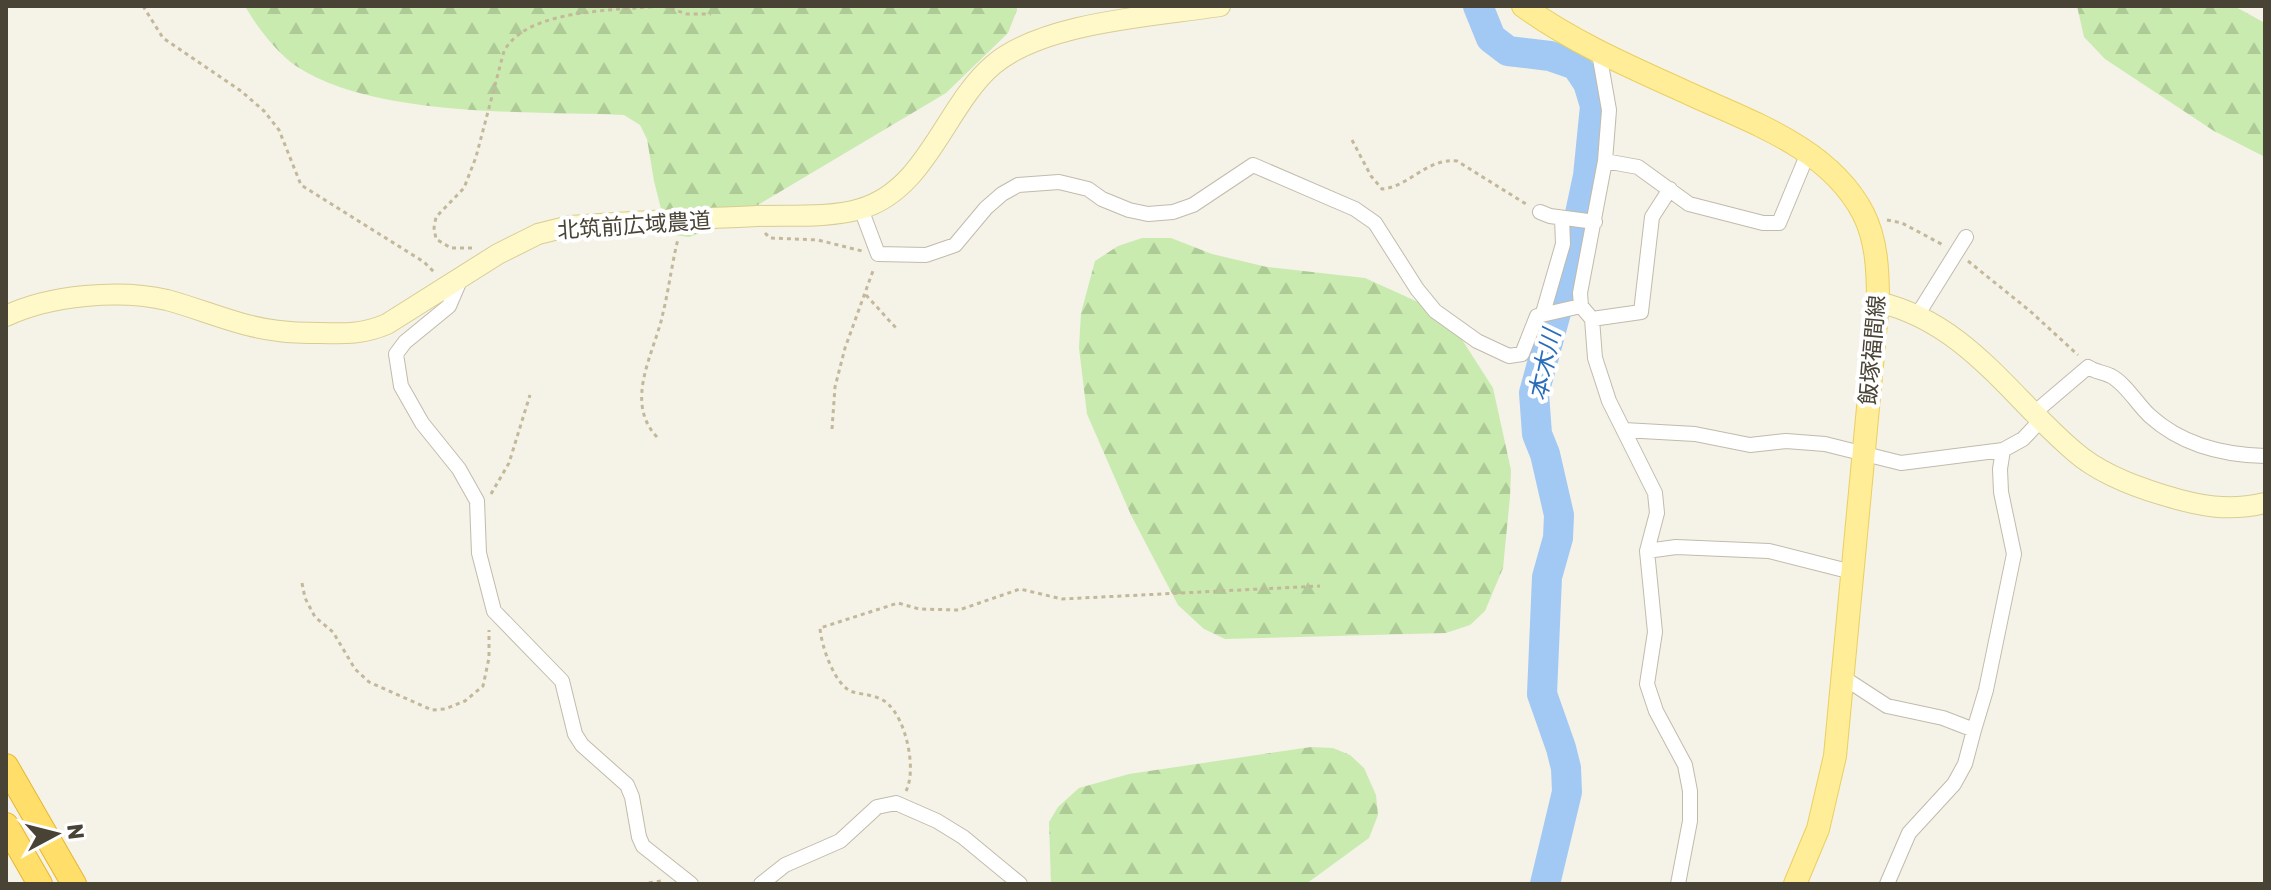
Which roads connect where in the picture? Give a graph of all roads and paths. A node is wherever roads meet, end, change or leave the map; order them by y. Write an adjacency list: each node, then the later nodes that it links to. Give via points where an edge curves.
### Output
1 (143, 6): 22 (path, via 163,38 264,111 279,130 301,185)
2 (661, 6): 5 (path); 19 (path, via 550,18 512,37 464,188 436,217 436,239 451,248)
3 (1220, 6): 11 (street, 北筑前広域農道, via 1098,24 1011,52 978,80 912,174)
4 (1523, 6): 6 (main road, 飯塚福間線)
5 (711, 14)
6 (1599, 53): 8 (main road, 飯塚福間線); 9 (street, via 1609,110)
7 (1352, 140): 12 (path, via 1382,189 1444,159 1457,161)
8 (1808, 153): 10 (street, via 1779,223 1689,204); 13 (main road, 飯塚福間線, via 1832,172)
9 (1605, 161): 10 (street, via 1638,167); 17 (street)
10 (1670, 189): 29 (street, via 1652,217 1641,312)
11 (861, 209): 14 (street, 北筑前広域農道); 21 (street)
12 (1540, 212): 15 (street)
13 (1864, 214): 20 (path, via 1902,223); 24 (main road, 飯塚福間線, via 1876,254)
14 (755, 216): 16 (street, 北筑前広域農道); 21 (path, via 770,238 818,240)
15 (1562, 218): 17 (street); 26 (street, via 1563,244)
16 (682, 219): 22 (street, 北筑前広域農道, via 570,226 538,234); 36 (path, via 641,389 646,426)
17 (1595, 222): 25 (street)
18 (1966, 237): 20 (street)
19 (473, 248)
20 (1956, 252): 27 (street); 31 (path, via 2030,311)
21 (878, 254): 23 (path); 26 (street, via 926,255 955,245 986,208 1018,185 1059,182 1088,189 1129,210 1173,212 1193,205 1253,165 1355,209 1375,223 1435,311 1477,341 1509,356 1522,354)
22 (455, 282): 28 (street, 北筑前広域農道, via 387,324 350,334 276,331 165,300 119,293); 40 (street, via 449,306 396,354 401,386)
23 (866, 295): 30 (path); 34 (path, via 835,387)
24 (1878, 302): 27 (street); 38 (main road, 飯塚福間線)
25 (1581, 306): 26 (street); 29 (street)
26 (1543, 313)
27 (1918, 314): 33 (street, via 1977,355)
28 (6, 316)
29 (1592, 319): 35 (street, via 1595,358)
30 (896, 328)
31 (2088, 367): 33 (street); 39 (street, via 2112,376 2165,427 2215,451)
32 (530, 395): 40 (path, via 509,463 493,492)
33 (2037, 417): 37 (street, via 2023,439); 41 (street, via 2078,455 2141,488 2201,507)
34 (832, 429)
35 (1624, 430): 38 (street, via 1695,434 1750,445 1825,444); 42 (street, via 1655,493 1657,513)
36 (657, 437)
37 (2003, 450): 38 (street, via 1901,463); 48 (street, via 2001,492 2014,554)
38 (1862, 452): 43 (main road, 飯塚福間線)
39 (2265, 456)
40 (478, 502): 46 (street, via 479,553)
41 (2265, 503)
42 (1647, 551): 43 (street, via 1769,551); 59 (street, via 1655,632 1647,684 1685,765 1690,791)
43 (1852, 572): 47 (main road, 飯塚福間線)
44 (302, 583): 46 (path, via 315,617 333,632 355,669 369,682 432,710 465,701 483,686)
45 (1320, 586): 50 (path, via 1062,599 1020,589 959,610 898,603 820,628 841,683 849,691 888,704 904,733 913,764 909,788)
46 (494, 611): 56 (street, via 562,681 582,745 627,785 643,846)
47 (1841, 676): 48 (street, via 1887,706); 60 (main road, 飯塚福間線, via 1826,801)
48 (1974, 730): 61 (street, via 1954,784 1909,833)
49 (6, 766): 54 (highway)
50 (896, 803): 57 (street, via 877,807 840,841 785,865); 58 (street, via 963,837)
51 (6, 825): 53 (highway)
52 (663, 880): 55 (path)
53 (40, 884)
54 (74, 884)
55 (641, 884)
56 (691, 884)
57 (761, 884)
58 (1020, 884)
59 (1678, 884)
60 (1795, 884)
61 (1887, 884)

